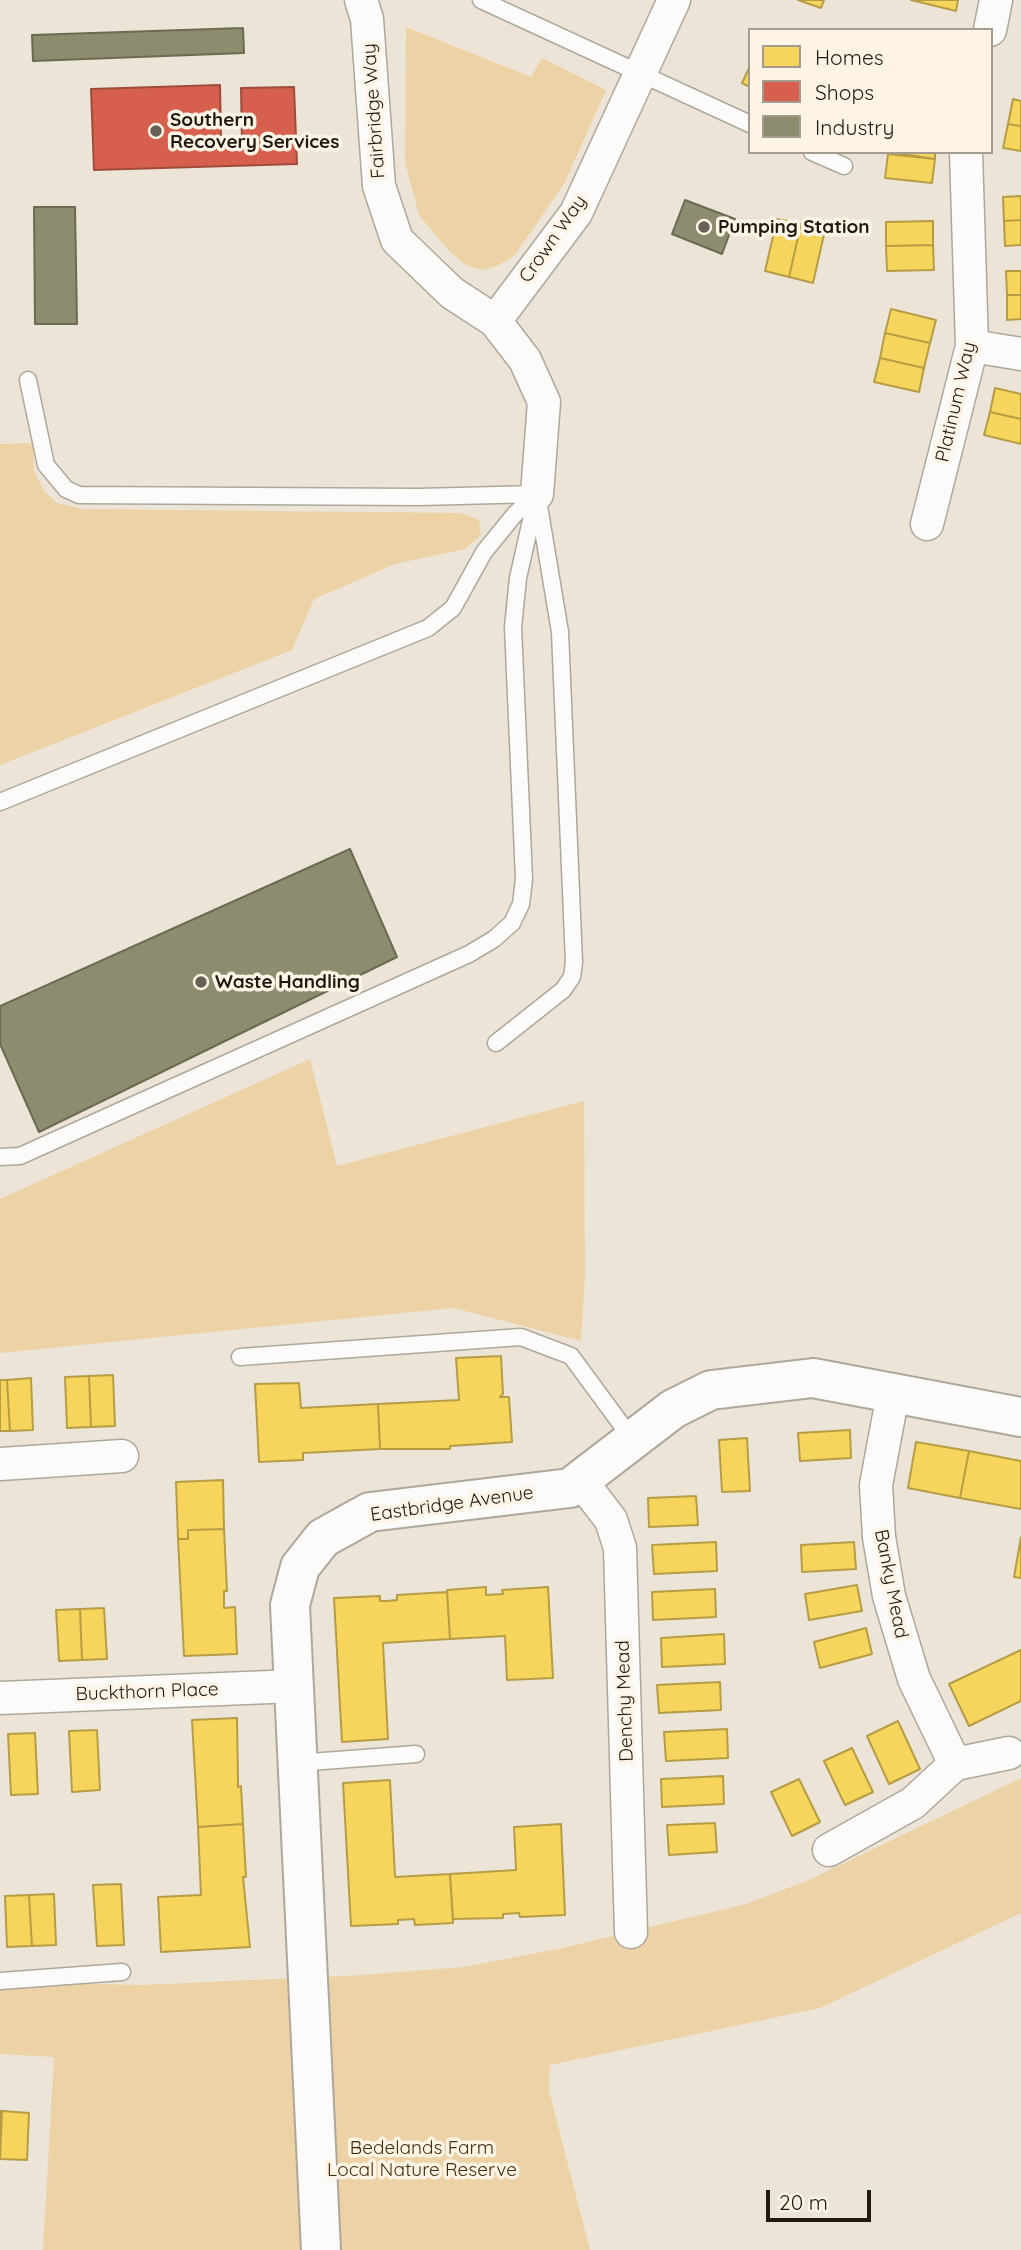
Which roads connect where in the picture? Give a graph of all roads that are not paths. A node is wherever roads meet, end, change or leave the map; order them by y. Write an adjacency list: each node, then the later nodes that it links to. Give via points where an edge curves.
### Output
1 (361, 0): 11 (street, Fairbridge Way, via 367,19 379,186 397,240 452,293)
2 (481, 0): 6 (lane)
3 (674, 0): 6 (street, Crown Way)
4 (996, 0): 5 (street)
5 (990, 28)
6 (639, 75): 7 (lane); 11 (street, Crown Way, via 576,213)
7 (748, 123)
8 (817, 154): 10 (lane)
9 (966, 154): 12 (street, Platinum Way)
10 (844, 166)
11 (495, 321): 15 (street, Fairbridge Way, via 525,360 544,402)
12 (972, 346): 13 (street); 16 (street, Platinum Way)
13 (1021, 354)
14 (28, 380): 15 (lane, via 46,466 66,489 79,495)
15 (537, 494): 17 (lane, via 484,552 453,608 428,628); 18 (lane, via 560,632 574,962 572,977 563,990); 19 (lane, via 518,578 513,627 524,879 521,904 512,923 456,960 20,1156)
16 (927, 524)
17 (0, 802)
18 (496, 1043)
19 (0, 1157)
20 (240, 1357): 23 (lane, via 521,1337 571,1356)
21 (892, 1394): 22 (street, Eastbridge Avenue); 23 (street, Eastbridge Avenue, via 813,1378 711,1390 673,1409); 32 (street, Banky Mead, via 876,1485 889,1596 914,1679)
22 (1021, 1417)
23 (632, 1439): 26 (street, Eastbridge Avenue)
24 (122, 1456): 25 (street)
25 (0, 1464)
26 (581, 1481): 27 (street, Eastbridge Avenue, via 570,1488 370,1512 323,1538 300,1567 290,1605); 34 (street, Denchy Mead, via 611,1520 620,1548)
27 (295, 1686): 28 (street, Buckthorn Place); 31 (street, Eastbridge Avenue)
28 (0, 1698)
29 (1009, 1753): 32 (street)
30 (416, 1754): 31 (lane)
31 (297, 1763): 37 (street, Eastbridge Avenue)
32 (955, 1764): 33 (street, via 913,1803)
33 (829, 1850)
34 (631, 1933)
35 (122, 1972): 36 (lane)
36 (0, 1981)
37 (321, 2250)

